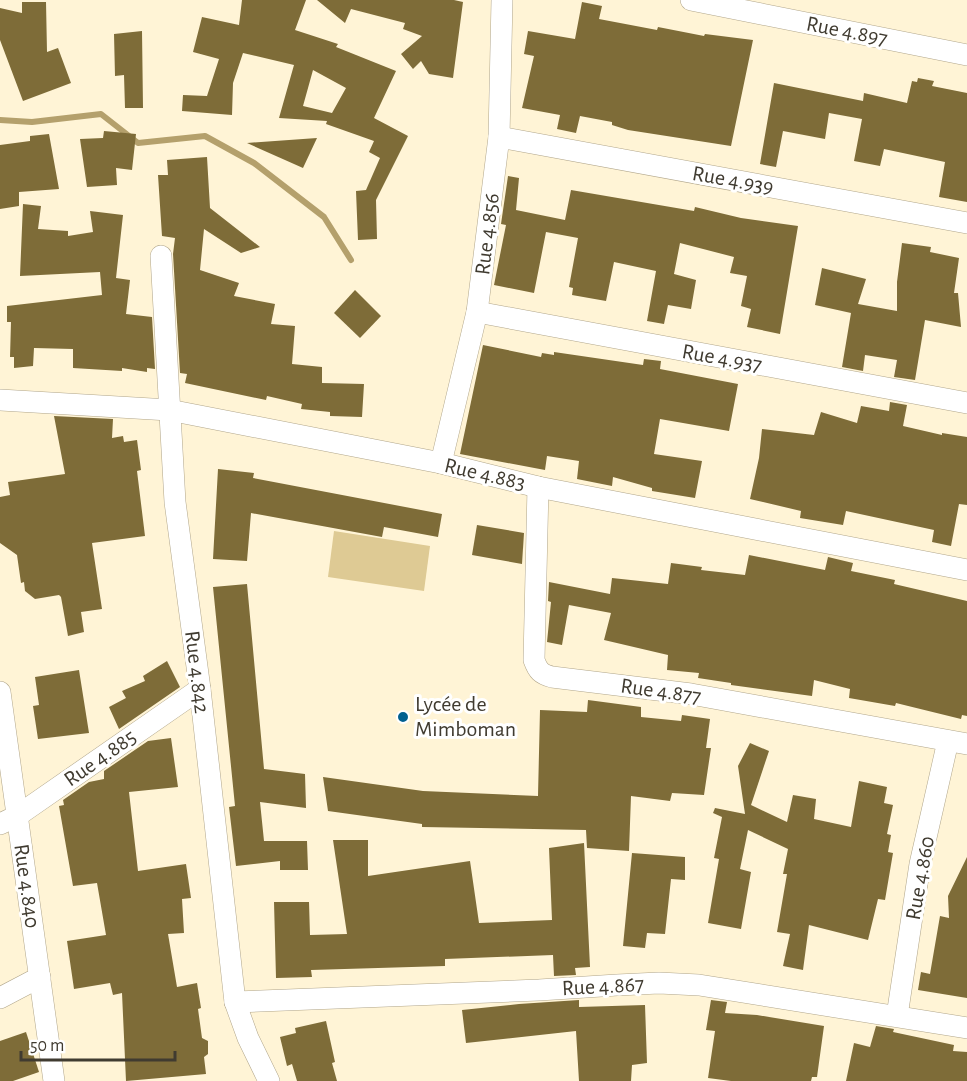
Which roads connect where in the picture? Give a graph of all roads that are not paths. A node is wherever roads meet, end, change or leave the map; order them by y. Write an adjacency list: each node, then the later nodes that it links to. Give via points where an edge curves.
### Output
1 (502, 0): 4 (street, Rue 4.856)
2 (691, 0): 3 (street, Rue 4.897)
3 (967, 55)
4 (499, 137): 5 (street, Rue 4.939); 7 (street, Rue 4.856)
5 (967, 223)
6 (161, 256): 10 (street, Rue 4.842)
7 (477, 312): 9 (street, Rue 4.937); 11 (street, Rue 4.856)
8 (0, 400): 10 (street, Rue 4.883)
9 (967, 403)
10 (169, 410): 11 (street, Rue 4.883); 14 (street, Rue 4.842, via 175,502)
11 (441, 463): 12 (street, Rue 4.883)
12 (538, 487): 13 (street, Rue 4.883); 16 (street, Rue 4.877, via 534,660 543,674 691,694)
13 (967, 570)
14 (200, 689): 17 (street, Rue 4.885); 20 (street, Rue 4.842)
15 (1, 704): 17 (street, Rue 4.840)
16 (958, 742): 21 (street, Rue 4.860, via 920,864)
17 (9, 820): 18 (street, Rue 4.840)
18 (40, 977): 19 (street); 23 (street, Rue 4.840)
19 (0, 998)
20 (235, 1002): 21 (street, Rue 4.867, via 659,983); 24 (street, Rue 4.842)
21 (897, 1016): 22 (street, Rue 4.867)
22 (967, 1028)
23 (54, 1081)
24 (269, 1081)

